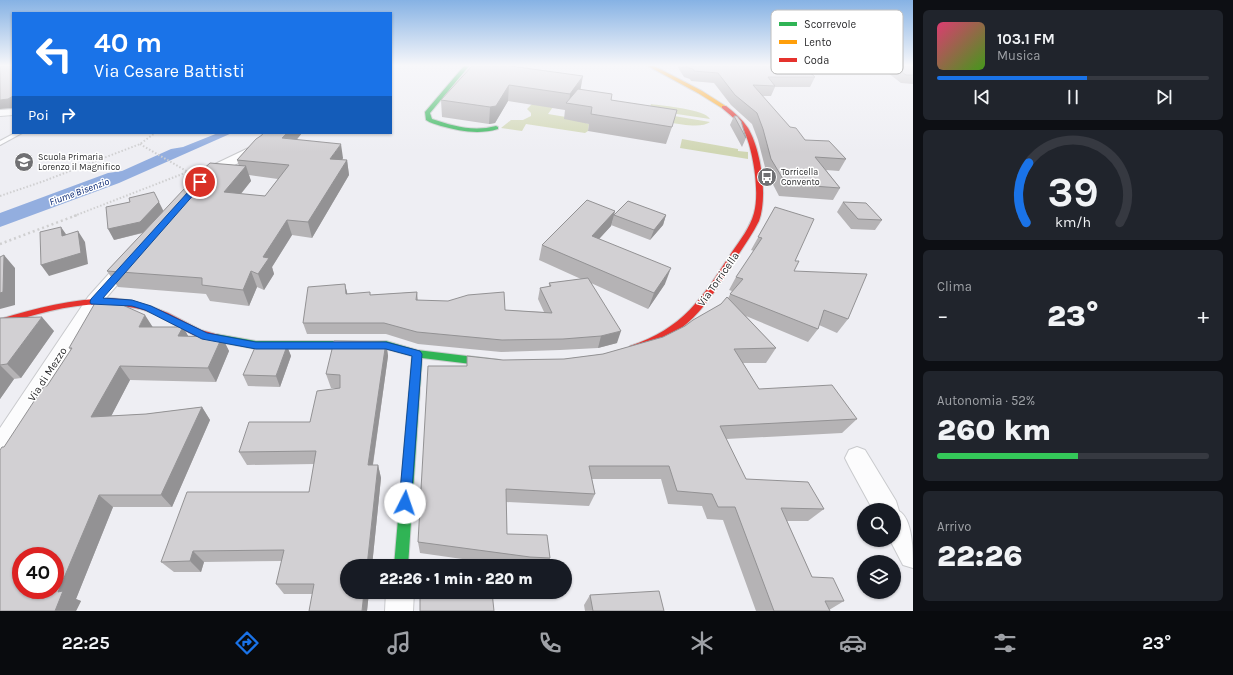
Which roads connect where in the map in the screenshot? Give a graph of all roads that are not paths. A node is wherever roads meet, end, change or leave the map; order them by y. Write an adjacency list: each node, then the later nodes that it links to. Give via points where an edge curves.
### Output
1 (443, 95): 5 (street, via 427,113 429,120 447,126 479,130 488,131)
2 (704, 95): 13 (street, Via Torricella, via 740,120 746,128 761,192 759,210 749,232 706,298 690,316 669,334 648,345)
3 (12, 112): 4 (street)
4 (0, 113)
5 (496, 128)
6 (17, 134): 7 (lane)
7 (0, 143)
8 (261, 146): 9 (street, via 216,168)
9 (196, 188)
10 (136, 254): 11 (street, Via di Mezzo)
11 (94, 302): 12 (street, via 60,305); 14 (street, via 132,303 148,308 205,336 256,345 386,345); 16 (street, Via di Mezzo)
12 (0, 322)
13 (624, 352)
14 (417, 354): 15 (street); 21 (street)
15 (508, 363)
16 (0, 448)
17 (857, 458): 18 (street)
18 (883, 503)
19 (901, 534): 20 (street)
20 (913, 555)
21 (402, 559)
22 (400, 599): 23 (street)
23 (399, 611)

